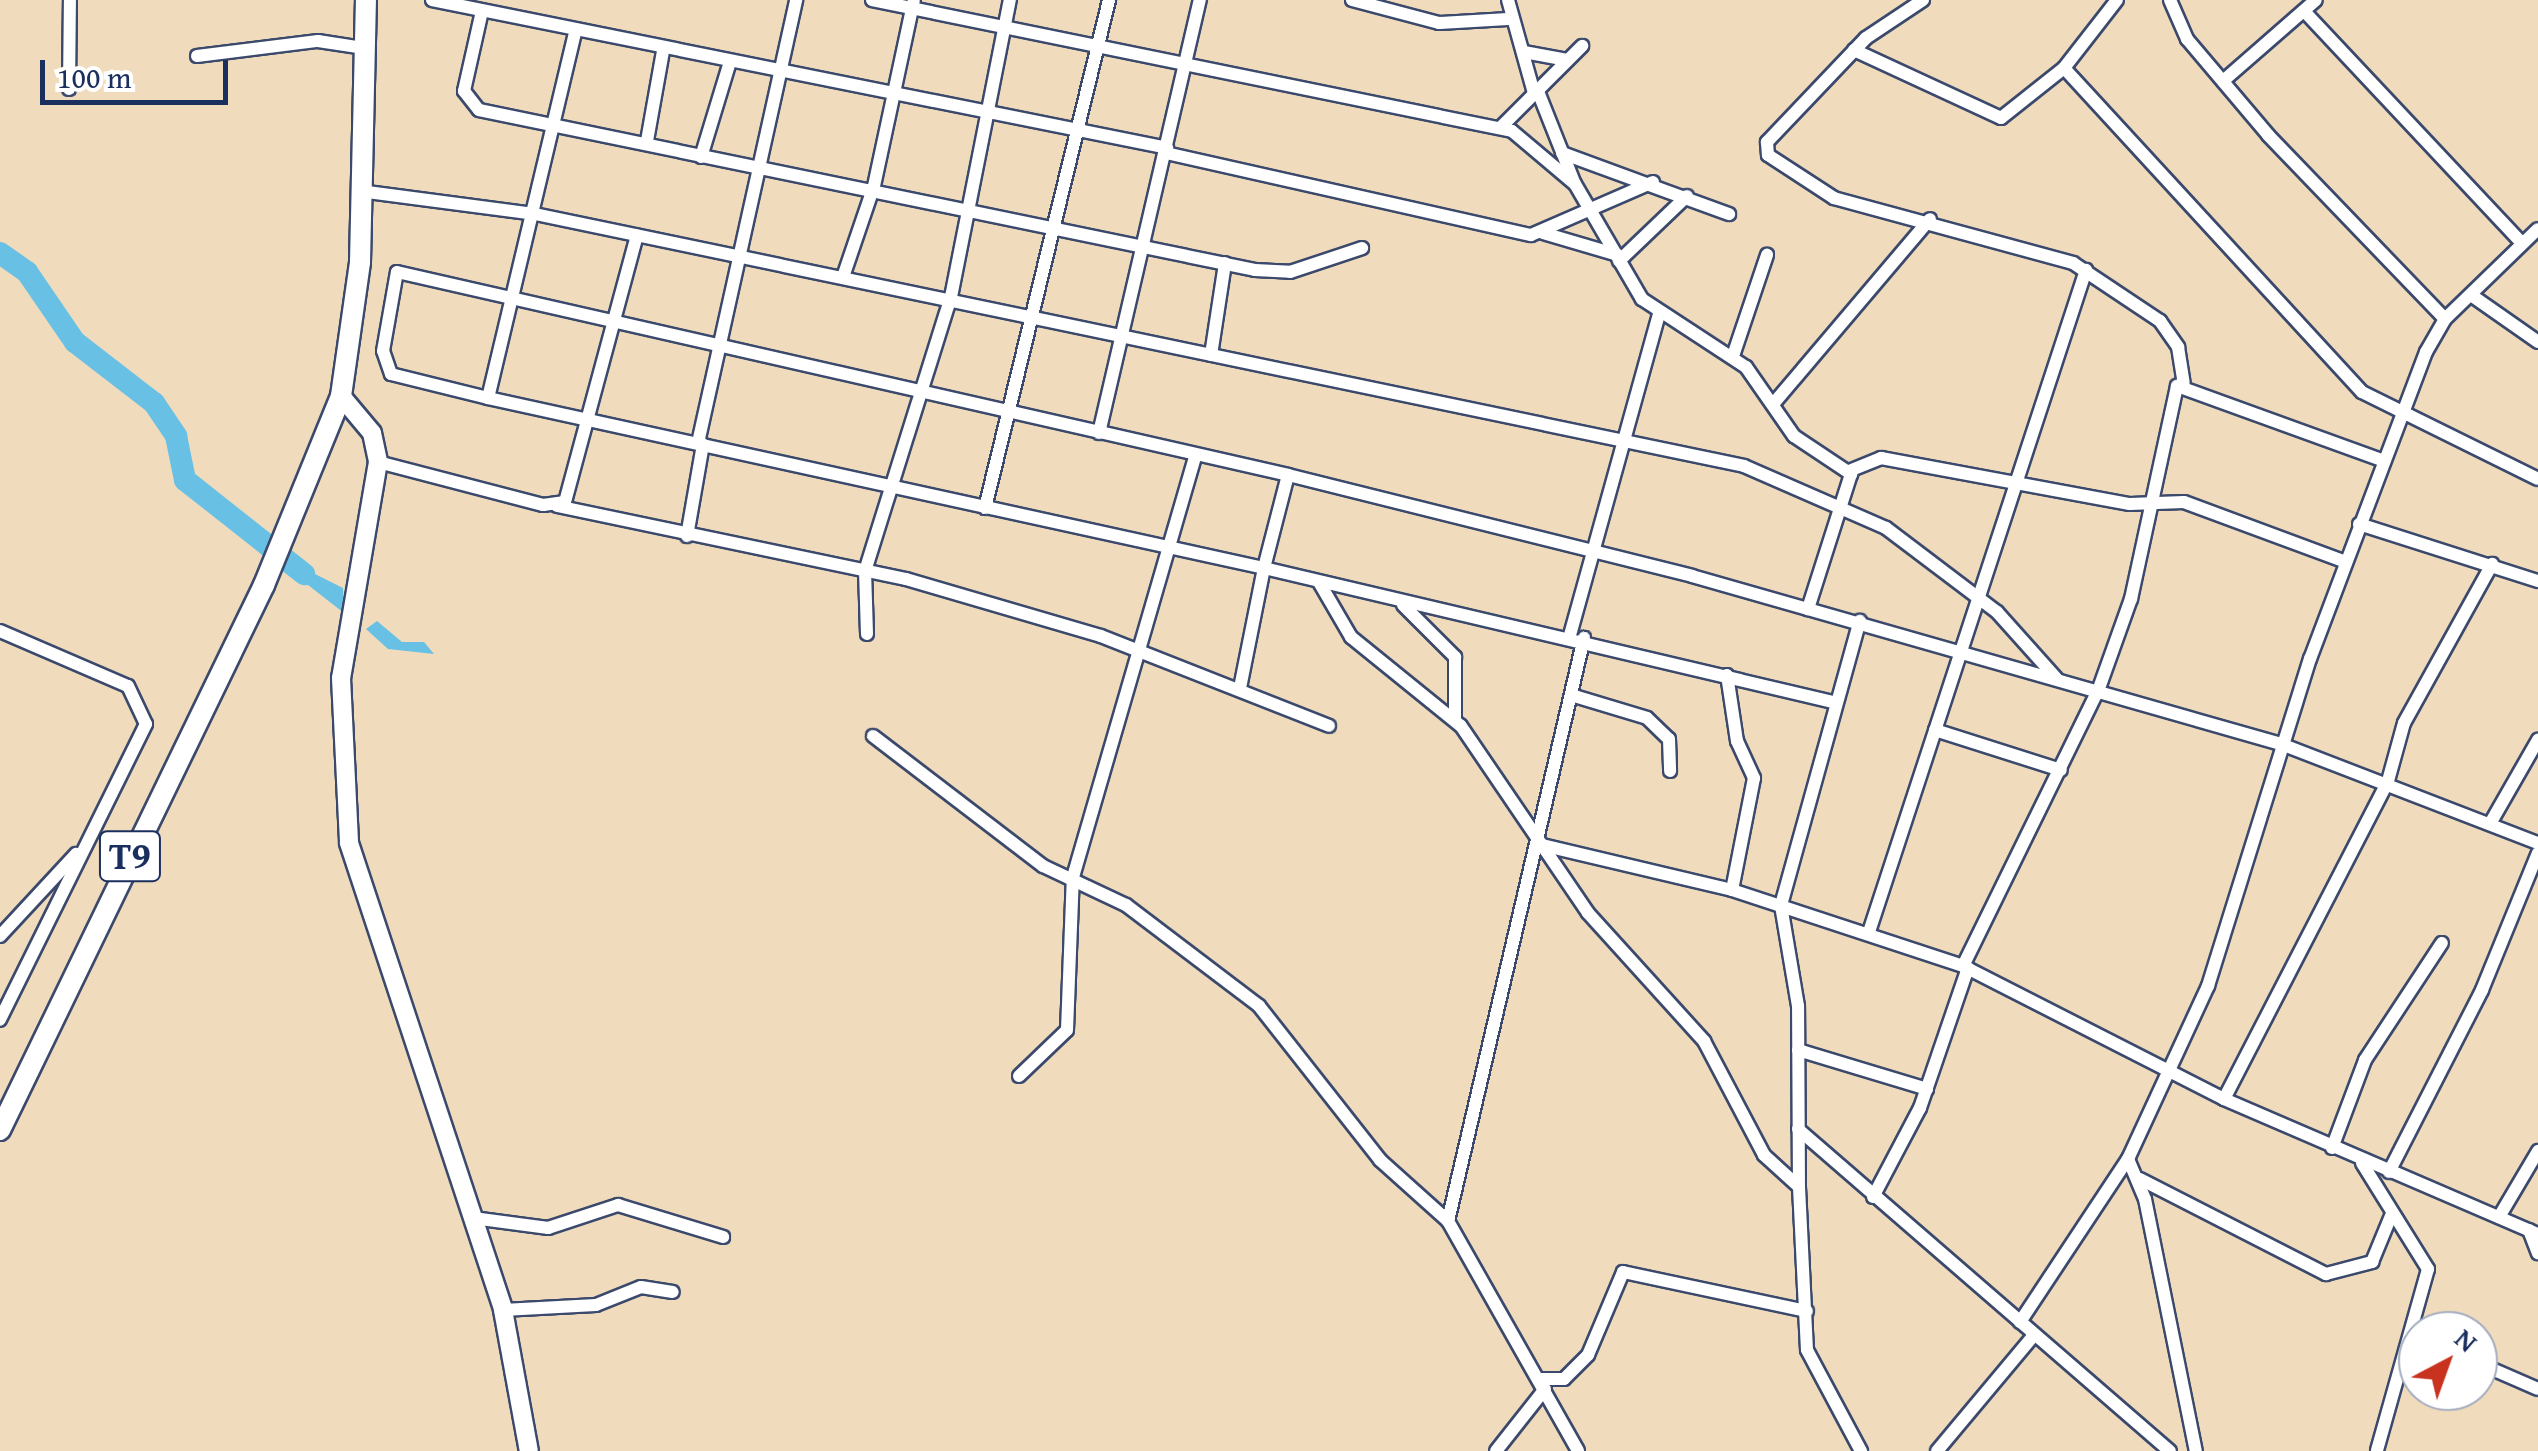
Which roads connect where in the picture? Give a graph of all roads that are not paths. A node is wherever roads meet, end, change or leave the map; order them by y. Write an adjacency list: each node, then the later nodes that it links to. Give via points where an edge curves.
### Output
1 (70, 0): 35 (street)
2 (366, 0): 23 (highway, T9)
3 (432, 0): 17 (street)
4 (796, 0): 33 (street)
5 (872, 0): 15 (street)
6 (1010, 0): 19 (street)
7 (1108, 0): 25 (street)
8 (1200, 0): 31 (street)
9 (1357, 0): 20 (street, via 1404,18)
10 (1508, 0): 18 (street)
11 (1923, 0): 26 (street)
12 (2117, 0): 32 (street, via 2097,14)
13 (2170, 0): 34 (street)
14 (2316, 0): 16 (street)
15 (913, 5): 19 (street); 37 (street)
16 (2304, 10): 34 (street); 61 (street)
17 (482, 11): 21 (street); 39 (street, via 464,99)
18 (1508, 19): 20 (street); 24 (street)
19 (1002, 27): 25 (street); 38 (street)
20 (1494, 27): 24 (street)
21 (575, 32): 27 (street); 39 (street)
22 (1582, 46): 29 (street)
23 (364, 48): 28 (street, via 318,41); 50 (highway, T9)
24 (1522, 48): 29 (street); 36 (street)
25 (1096, 49): 31 (street); 41 (street)
26 (1854, 50): 32 (street, via 1992,119); 56 (street, via 1765,149 1806,187)
27 (663, 51): 30 (street); 42 (street)
28 (197, 56)
29 (1567, 60): 36 (street)
30 (729, 65): 33 (street); 45 (street)
31 (1187, 66): 40 (street); 43 (street)
32 (2064, 68): 88 (street, via 2345,376)
33 (782, 77): 37 (street); 46 (street)
34 (2223, 81): 75 (street, via 2340,216)
35 (69, 89)
36 (1536, 91): 40 (street); 44 (street)
37 (895, 100): 38 (street); 49 (street)
38 (984, 114): 41 (street); 52 (street)
39 (558, 122): 42 (street); 54 (street)
40 (1501, 127): 48 (street)
41 (1078, 130): 43 (street); 57 (street)
42 (647, 142): 45 (street)
43 (1166, 150): 59 (street); 62 (street)
44 (1562, 153): 47 (street); 48 (street)
45 (702, 157): 46 (street)
46 (759, 172): 49 (street); 66 (street)
47 (1653, 182): 51 (street); 53 (street)
48 (1576, 184): 53 (street)
49 (874, 186): 52 (street); 69 (street)
50 (360, 190): 54 (street); 84 (highway, T9, via 360,262)
51 (1687, 196): 55 (street); 65 (street)
52 (965, 206): 57 (street); 71 (street)
53 (1589, 208): 59 (street); 65 (street)
54 (535, 214): 60 (street); 72 (street)
55 (1729, 214)
56 (1930, 219): 68 (street); 86 (street)
57 (1060, 227): 62 (street); 74 (street)
58 (2538, 228): 61 (street)
59 (1543, 232): 65 (street)
60 (636, 236): 66 (street); 76 (street)
61 (2522, 243): 70 (street)
62 (1144, 248): 67 (street); 77 (street)
63 (1362, 248): 67 (street, via 1290,272)
64 (1767, 256): 81 (street)
65 (1618, 258): 73 (street)
66 (738, 259): 69 (street); 79 (street)
67 (1224, 263): 80 (street)
68 (2086, 270): 82 (street, via 2160,321 2178,347); 99 (street)
69 (842, 277): 71 (street)
70 (2472, 295): 75 (street); 78 (street)
71 (950, 298): 74 (street); 83 (street)
72 (517, 301): 76 (street); 85 (street); 85 (street, via 397,272 383,351 391,374)
73 (1659, 314): 81 (street); 91 (street)
74 (1038, 316): 77 (street); 87 (street)
75 (2446, 319): 88 (street)
76 (611, 323): 79 (street); 89 (street)
77 (1126, 335): 80 (street); 90 (street)
78 (2538, 342)
79 (718, 349): 83 (street); 92 (street)
80 (1212, 355): 91 (street)
81 (1733, 356): 86 (street)
82 (2184, 383): 94 (street); 101 (street, via 2174,390)
83 (921, 394): 87 (street); 100 (street)
84 (341, 396): 95 (main road, via 372,432); 158 (highway, T9, via 298,512)
85 (488, 398): 89 (street)
86 (1774, 403): 96 (street, via 1794,436)
87 (1008, 410): 90 (street); 103 (street)
88 (2401, 413): 94 (street); 98 (street)
89 (589, 418): 92 (street); 102 (street)
90 (1099, 433): 93 (street)
91 (1621, 441): 104 (street, via 1760,471); 108 (street)
92 (700, 444): 100 (street); 106 (street)
93 (1195, 458): 97 (street); 107 (street)
94 (2381, 460): 105 (street)
95 (378, 462): 102 (street); 169 (main road, via 341,678 342,794 361,886)
96 (1849, 471): 99 (street, via 1881,458); 104 (street)
97 (1288, 475): 108 (street); 111 (street)
98 (2538, 479)
99 (2016, 480): 101 (street); 115 (street)
100 (885, 485): 103 (street); 112 (street)
101 (2148, 503): 109 (street, via 2207,508); 127 (street, via 2131,600)
102 (558, 506): 106 (street)
103 (986, 508): 107 (street)
104 (1842, 514): 115 (street, via 1886,528); 117 (street)
105 (2359, 524): 109 (street); 110 (street)
106 (687, 536): 112 (street)
107 (1171, 550): 111 (street); 122 (street)
108 (1594, 550): 117 (street); 121 (street)
109 (2346, 562): 135 (street)
110 (2492, 564): 114 (street); 138 (street, via 2404,723)
111 (1264, 568): 113 (street); 126 (street)
112 (865, 570): 120 (street); 122 (street)
113 (1319, 582): 116 (street); 130 (street, via 1352,637)
114 (2538, 582)
115 (1980, 597): 123 (street); 125 (street)
116 (1401, 604): 121 (street); 130 (street, via 1456,657)
117 (1808, 609): 118 (street)
118 (1860, 622): 123 (street); 129 (street)
119 (0, 631): 144 (street, via 128,686 145,713 142,740)
120 (868, 634)
121 (1577, 636): 124 (street); 128 (street)
122 (1143, 652): 126 (street); 145 (street)
123 (1961, 652): 125 (street); 132 (street)
124 (1727, 675): 129 (street); 146 (street, via 1737,741 1754,778)
125 (2058, 679): 127 (street)
126 (1240, 688): 131 (street)
127 (2098, 691): 135 (street); 136 (street)
128 (1570, 696): 137 (street, via 1646,718 1669,739); 140 (street)
129 (1833, 702): 147 (street)
130 (1455, 719): 140 (street)
131 (1329, 726)
132 (1935, 730): 136 (street); 148 (street)
133 (873, 736): 145 (street, via 1043,866)
134 (2538, 740): 139 (street)
135 (2281, 744): 138 (street); 154 (street, via 2208,986)
136 (2061, 770): 151 (street)
137 (1670, 771)
138 (2388, 782): 139 (street); 157 (street)
139 (2491, 822): 141 (street)
140 (1532, 830): 142 (street); 171 (street)
141 (2538, 842)
142 (1542, 845): 146 (street); 166 (street, via 1588,913 1692,1024 1764,1154)
143 (2538, 853): 164 (street, via 2482,990)
144 (77, 854): 149 (street); 152 (street)
145 (1074, 877): 155 (street, via 1066,1030); 171 (street, via 1126,905 1249,996 1380,1160)
146 (1732, 890): 147 (street)
147 (1781, 905): 148 (street); 153 (street)
148 (1868, 932): 151 (street)
149 (0, 936)
150 (2442, 943): 160 (street, via 2364,1060)
151 (1966, 967): 154 (street); 156 (street)
152 (0, 1020)
153 (1798, 1050): 156 (street); 159 (street)
154 (2172, 1072): 157 (street); 162 (street)
155 (1020, 1076)
156 (1926, 1089): 167 (street)
157 (2224, 1099): 160 (street)
158 (3, 1117)
159 (1798, 1129): 166 (street); 167 (street)
160 (2332, 1148): 163 (street)
161 (2538, 1151): 170 (street)
162 (2128, 1160): 165 (street); 179 (street)
163 (2362, 1163): 164 (street); 168 (street)
164 (2389, 1172): 170 (street)
165 (2140, 1179): 168 (street, via 2326,1274 2372,1262); 191 (street)
166 (1800, 1187): 177 (street)
167 (1872, 1197): 179 (street)
168 (2391, 1216): 178 (street, via 2415,1237 2428,1269)
169 (474, 1218): 173 (street, via 548,1228 618,1206); 176 (main road)
170 (2499, 1218): 172 (street)
171 (1448, 1221): 182 (street)
172 (2534, 1232): 174 (street)
173 (722, 1237)
174 (2538, 1253)
175 (673, 1292): 176 (street, via 641,1287 596,1306)
176 (503, 1310): 185 (main road)
177 (1807, 1311): 182 (street, via 1622,1272 1588,1355 1564,1379); 188 (street, via 1814,1375)
178 (2421, 1311)
179 (2020, 1322): 180 (street)
180 (2034, 1334): 189 (street); 190 (street)
181 (2498, 1372): 183 (street)
182 (1543, 1384): 186 (street); 187 (street)
183 (2538, 1389)
184 (2398, 1390): 192 (street)
185 (529, 1451)
186 (1496, 1451)
187 (1578, 1451)
188 (1861, 1451)
189 (1937, 1451)
190 (2170, 1451)
191 (2196, 1451)
192 (2377, 1451)

